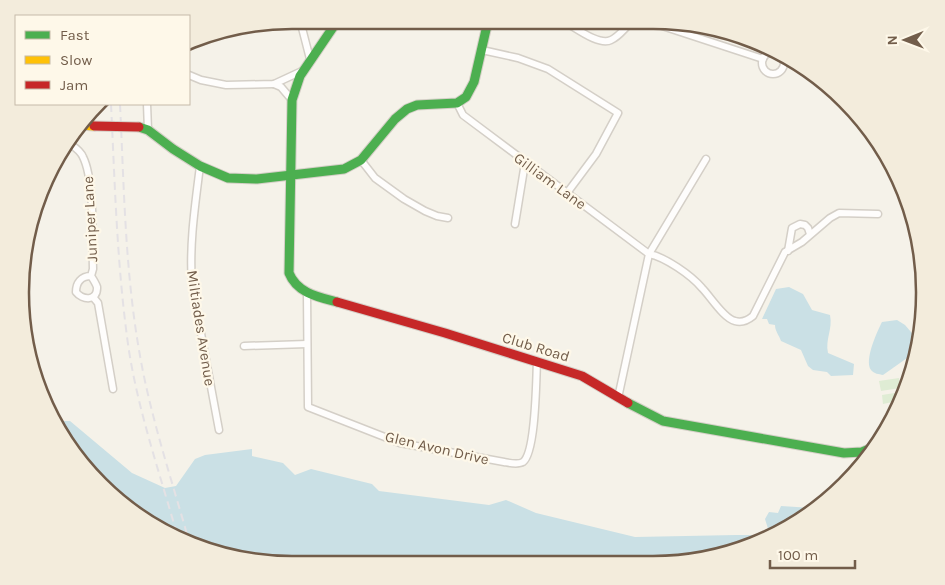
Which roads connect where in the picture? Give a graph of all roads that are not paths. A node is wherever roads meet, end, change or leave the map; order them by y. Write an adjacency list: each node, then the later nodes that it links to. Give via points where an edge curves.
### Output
1 (302, 29): 8 (street)
2 (332, 29): 8 (street)
3 (486, 29): 7 (street)
4 (577, 29): 5 (street, via 604,42 612,40)
5 (624, 29)
6 (672, 29): 9 (street)
7 (482, 50): 14 (street, via 470,89 466,97); 24 (street, via 548,69 618,113 596,154)
8 (310, 59): 10 (street)
9 (763, 59)
10 (302, 71): 12 (street); 13 (street)
11 (190, 76): 12 (street, via 226,85)
12 (274, 84): 13 (street)
13 (292, 100): 23 (street)
14 (457, 103): 20 (street, via 417,105 407,109 394,119); 21 (street, Gilliam Lane, via 463,116)
15 (147, 105): 17 (street)
16 (88, 126): 17 (street, bridge)
17 (144, 128): 22 (street)
18 (73, 146): 31 (street, Juniper Lane, via 83,157 90,178)
19 (706, 159): 30 (street)
20 (361, 160): 23 (street, via 344,169); 26 (street, via 375,178 404,200)
21 (525, 163): 24 (street, Gilliam Lane); 27 (street)
22 (200, 166): 23 (street, via 234,178); 39 (street, Miltiades Avenue, via 190,261)
23 (292, 175): 32 (street, via 290,272 294,283)
24 (568, 193): 30 (street, Gilliam Lane)
25 (878, 214): 28 (street, via 839,214)
26 (448, 218)
27 (515, 224)
28 (810, 234): 29 (street); 29 (street, via 805,225 792,228)
29 (788, 251): 30 (street, Gilliam Lane, via 778,262 753,316 745,322 727,318 700,286 658,256)
30 (649, 254): 38 (street)
31 (91, 276): 33 (street, Juniper Lane, via 96,286); 33 (street, Juniper Lane, via 78,282 76,292 84,298)
32 (307, 293): 34 (street, Glen Avon Drive); 36 (street, Club Road)
33 (92, 297): 37 (street, Juniper Lane, via 98,303)
34 (307, 344): 35 (street); 36 (street, Glen Avon Drive, via 308,407 400,443 518,464 528,455 532,436)
35 (244, 346)
36 (537, 362): 38 (street, Club Road, via 582,376)
37 (113, 389)
38 (618, 398): 40 (street, Club Road, via 664,421 844,453)
39 (219, 430)
40 (863, 452)

